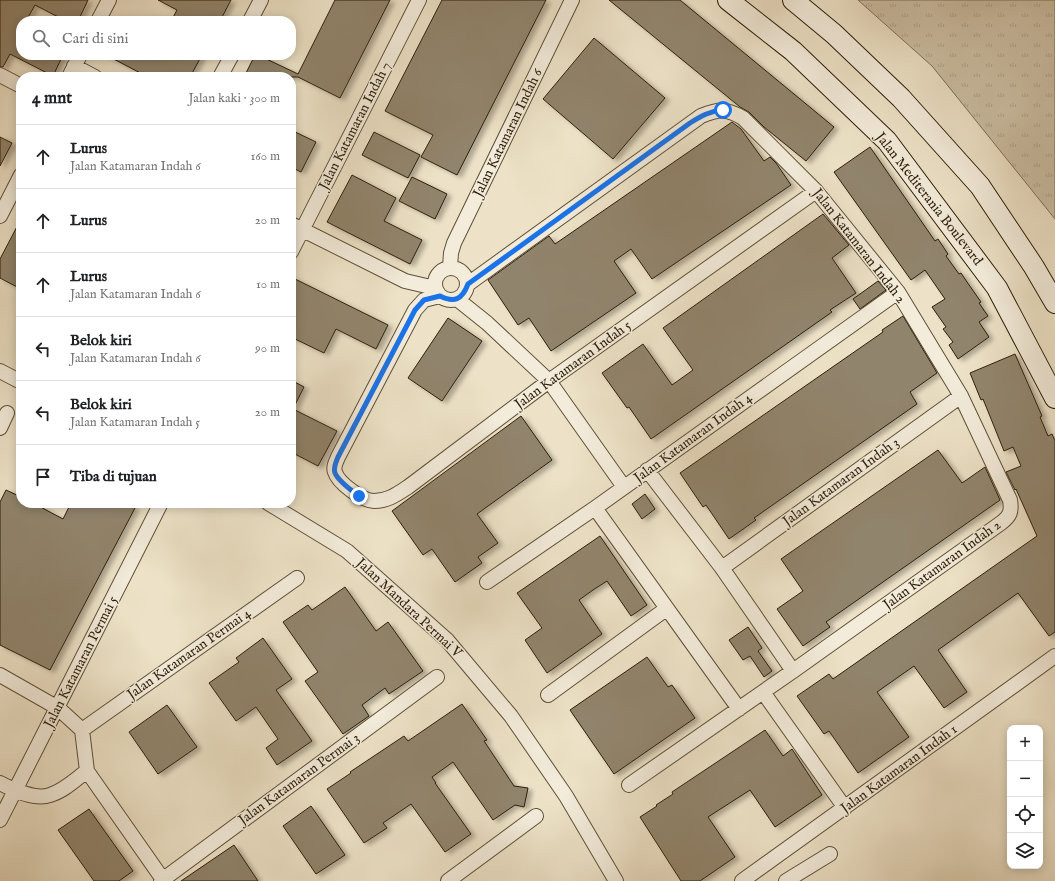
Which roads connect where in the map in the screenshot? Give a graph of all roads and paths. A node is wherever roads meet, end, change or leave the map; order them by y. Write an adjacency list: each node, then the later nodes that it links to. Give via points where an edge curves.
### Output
1 (109, 0): 7 (street)
2 (261, 0): 8 (street)
3 (419, 0): 18 (street, Jalan Katamaran Indah 7)
4 (572, 0): 19 (street, Jalan Katamaran Indah 6, via 454,243)
5 (728, 0): 29 (street, Jalan Mediterania Boulevard, via 793,51 887,141 997,288)
6 (793, 0): 24 (street, via 834,34 901,98 980,186 1034,266)
7 (101, 16)
8 (253, 16)
9 (229, 60): 12 (street)
10 (74, 66): 11 (street)
11 (85, 72)
12 (223, 72)
13 (0, 75): 14 (street)
14 (16, 83)
15 (16, 185): 17 (street)
16 (816, 192): 20 (street, Jalan Katamaran Indah 2, via 743,118 723,110 715,111 690,123); 22 (street, Jalan Katamaran Indah 2); 27 (street, Jalan Katamaran Indah 5)
17 (0, 216)
18 (297, 227): 21 (street, via 404,281)
19 (450, 267): 20 (street, via 459,269 465,275); 21 (street, via 441,271 435,278)
20 (468, 284): 23 (street, via 465,293)
21 (437, 292): 23 (street, via 448,300); 27 (street, Jalan Katamaran Indah 5, via 424,300 415,310 334,465 335,473 351,490 372,501 387,499 408,487)
22 (898, 292): 28 (street, Jalan Katamaran Indah 2); 32 (street, Jalan Katamaran Indah 4)
23 (457, 299): 27 (street)
24 (1055, 303)
25 (0, 371): 26 (street)
26 (16, 379)
27 (549, 381): 33 (street)
28 (961, 396): 37 (street, Jalan Katamaran Indah 3); 42 (street, Jalan Katamaran Indah 2, via 1010,500 1009,517)
29 (1055, 398)
30 (7, 413): 31 (street)
31 (0, 428)
32 (647, 470): 33 (street, Jalan Katamaran Indah 4); 37 (street)
33 (624, 487): 36 (street, Jalan Katamaran Indah 4)
34 (159, 508): 47 (street, Jalan Katamaran Permai 5)
35 (276, 508): 60 (street, Jalan Mandara Permai V, via 347,551 447,640 511,716 566,796)
36 (595, 508): 39 (street, Jalan Katamaran Indah 4); 40 (street)
37 (722, 568): 42 (street)
38 (297, 578): 49 (street, Jalan Katamaran Permai 4)
39 (487, 582)
40 (666, 609): 46 (street); 48 (street)
41 (1055, 656): 54 (street, Jalan Katamaran Indah 1)
42 (793, 671): 45 (street, Jalan Katamaran Indah 2)
43 (0, 675): 47 (street)
44 (437, 677): 58 (street, Jalan Katamaran Permai 3)
45 (763, 692): 48 (street, Jalan Katamaran Indah 2); 54 (street)
46 (548, 695)
47 (58, 708): 49 (street); 53 (street, Jalan Katamaran Permai 5)
48 (739, 709): 52 (street, Jalan Katamaran Indah 2)
49 (82, 730): 50 (street)
50 (86, 771): 53 (street, via 50,796); 58 (street)
51 (0, 783): 53 (street)
52 (629, 785)
53 (14, 791): 56 (street, Jalan Katamaran Permai 5)
54 (845, 808): 61 (street, Jalan Katamaran Indah 1)
55 (536, 816): 59 (street)
56 (0, 820)
57 (830, 854): 62 (street)
58 (162, 881)
59 (448, 881)
60 (616, 881)
61 (742, 881)
62 (786, 881)

